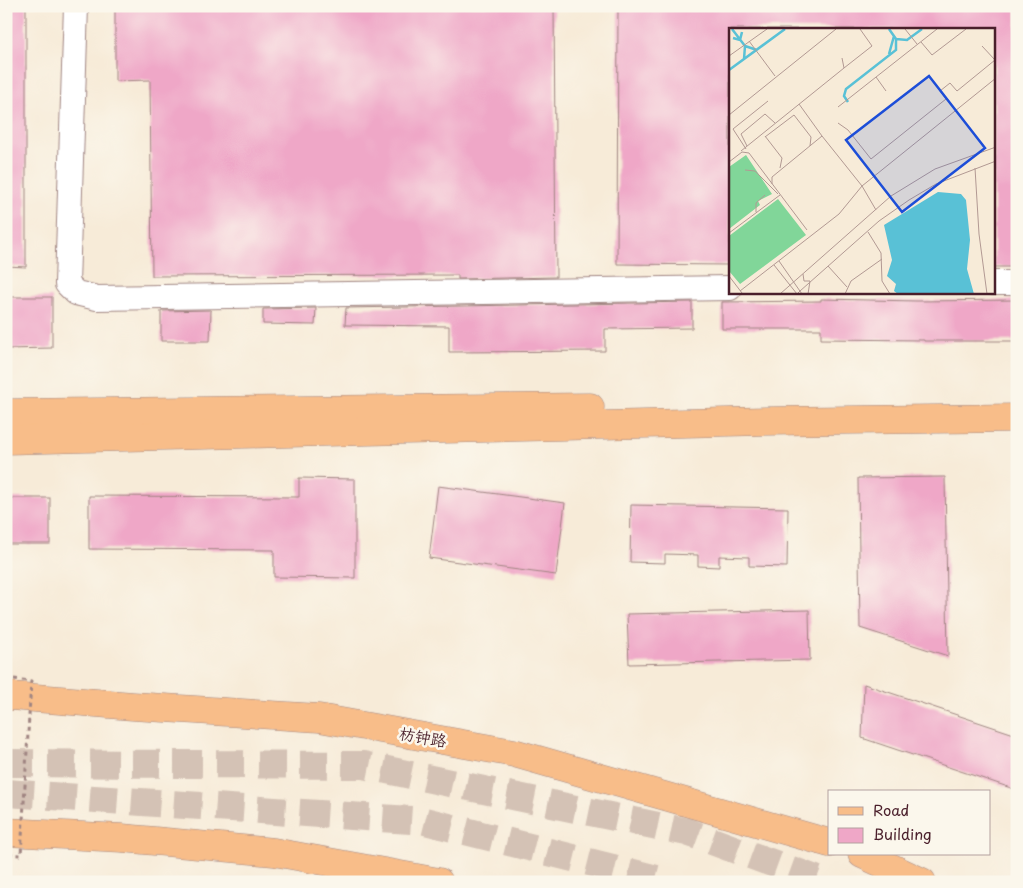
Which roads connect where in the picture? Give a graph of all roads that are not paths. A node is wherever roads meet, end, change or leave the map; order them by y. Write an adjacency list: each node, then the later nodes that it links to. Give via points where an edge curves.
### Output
1 (76, 6): 4 (lane, via 67,284 76,293 97,298)
2 (996, 283): 3 (lane)
3 (1017, 283)
4 (729, 288)
5 (1017, 401): 6 (main road)
6 (6, 413)
7 (1017, 418): 8 (main road)
8 (6, 440)
9 (7, 692): 11 (main road, 枋钟路, via 132,706 320,718 514,754)
10 (6, 832): 13 (main road, via 122,838 274,852)
11 (828, 843)
12 (871, 866): 14 (main road)
13 (439, 882)
14 (922, 882)

